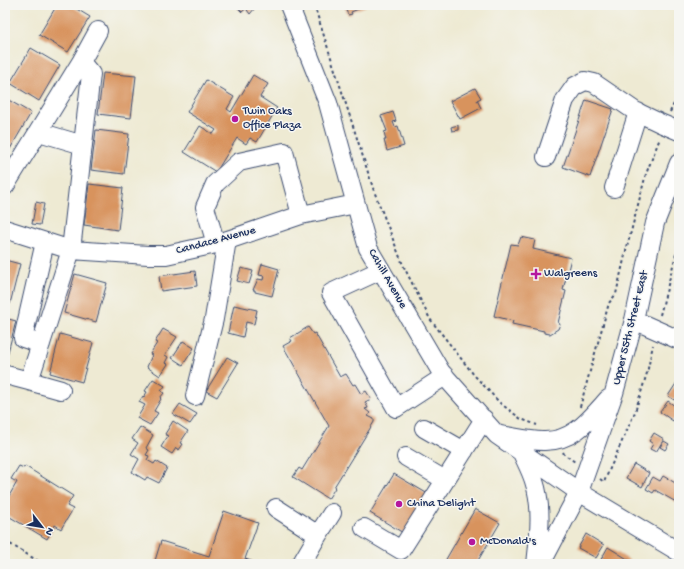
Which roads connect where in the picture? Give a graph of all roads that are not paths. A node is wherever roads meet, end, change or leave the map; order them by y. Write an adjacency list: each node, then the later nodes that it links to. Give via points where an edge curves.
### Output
1 (289, 5): 12 (street, Cahill Avenue, via 328,103)
2 (98, 31): 3 (street)
3 (81, 62): 6 (street); 7 (street, via 91,74)
4 (638, 112): 5 (street); 8 (street, via 594,83 585,81 575,86 565,100); 11 (street)
5 (672, 128)
6 (39, 132): 7 (street); 10 (street)
7 (83, 145): 17 (street)
8 (546, 157)
9 (679, 163): 19 (street, Upper 55th Street East, via 655,223)
10 (5, 186)
11 (614, 188)
12 (356, 204): 13 (street, Candace Avenue); 18 (street, Cahill Avenue, via 368,248)
13 (301, 215): 16 (street, Candace Avenue); 16 (street, via 284,152 239,162 215,184 205,207)
14 (5, 229): 15 (street, Candace Avenue)
15 (45, 242): 17 (street, Candace Avenue); 21 (street, via 23,338)
16 (221, 242): 17 (street, Candace Avenue, via 166,255); 27 (street, via 214,319)
17 (71, 250): 21 (street)
18 (381, 270): 23 (street, Cahill Avenue); 23 (street, via 331,293 396,408)
19 (634, 320): 20 (street); 26 (street, Upper 55th Street East)
20 (679, 340)
21 (41, 344): 24 (street)
22 (6, 375): 24 (street)
23 (445, 376): 28 (street, Cahill Avenue)
24 (29, 381): 25 (street)
25 (61, 390)
26 (614, 393): 30 (street, via 588,422 568,436 544,441); 35 (street, Upper 55th Street East)
27 (195, 396)
28 (484, 419): 30 (street, Cahill Avenue); 31 (street)
29 (424, 428): 31 (street)
30 (497, 434): 32 (street, Cahill Avenue)
31 (464, 451): 34 (street)
32 (522, 453): 35 (street, Cahill Avenue); 42 (street, via 535,482 539,508)
33 (406, 457): 34 (street)
34 (445, 480): 38 (street, via 401,550)
35 (580, 492): 40 (street, Cahill Avenue); 43 (street, Upper 55th Street East)
36 (276, 508): 39 (street)
37 (332, 513): 39 (street)
38 (364, 528)
39 (318, 535): 41 (street)
40 (679, 552)
41 (301, 564)
42 (536, 564)
43 (541, 564)

